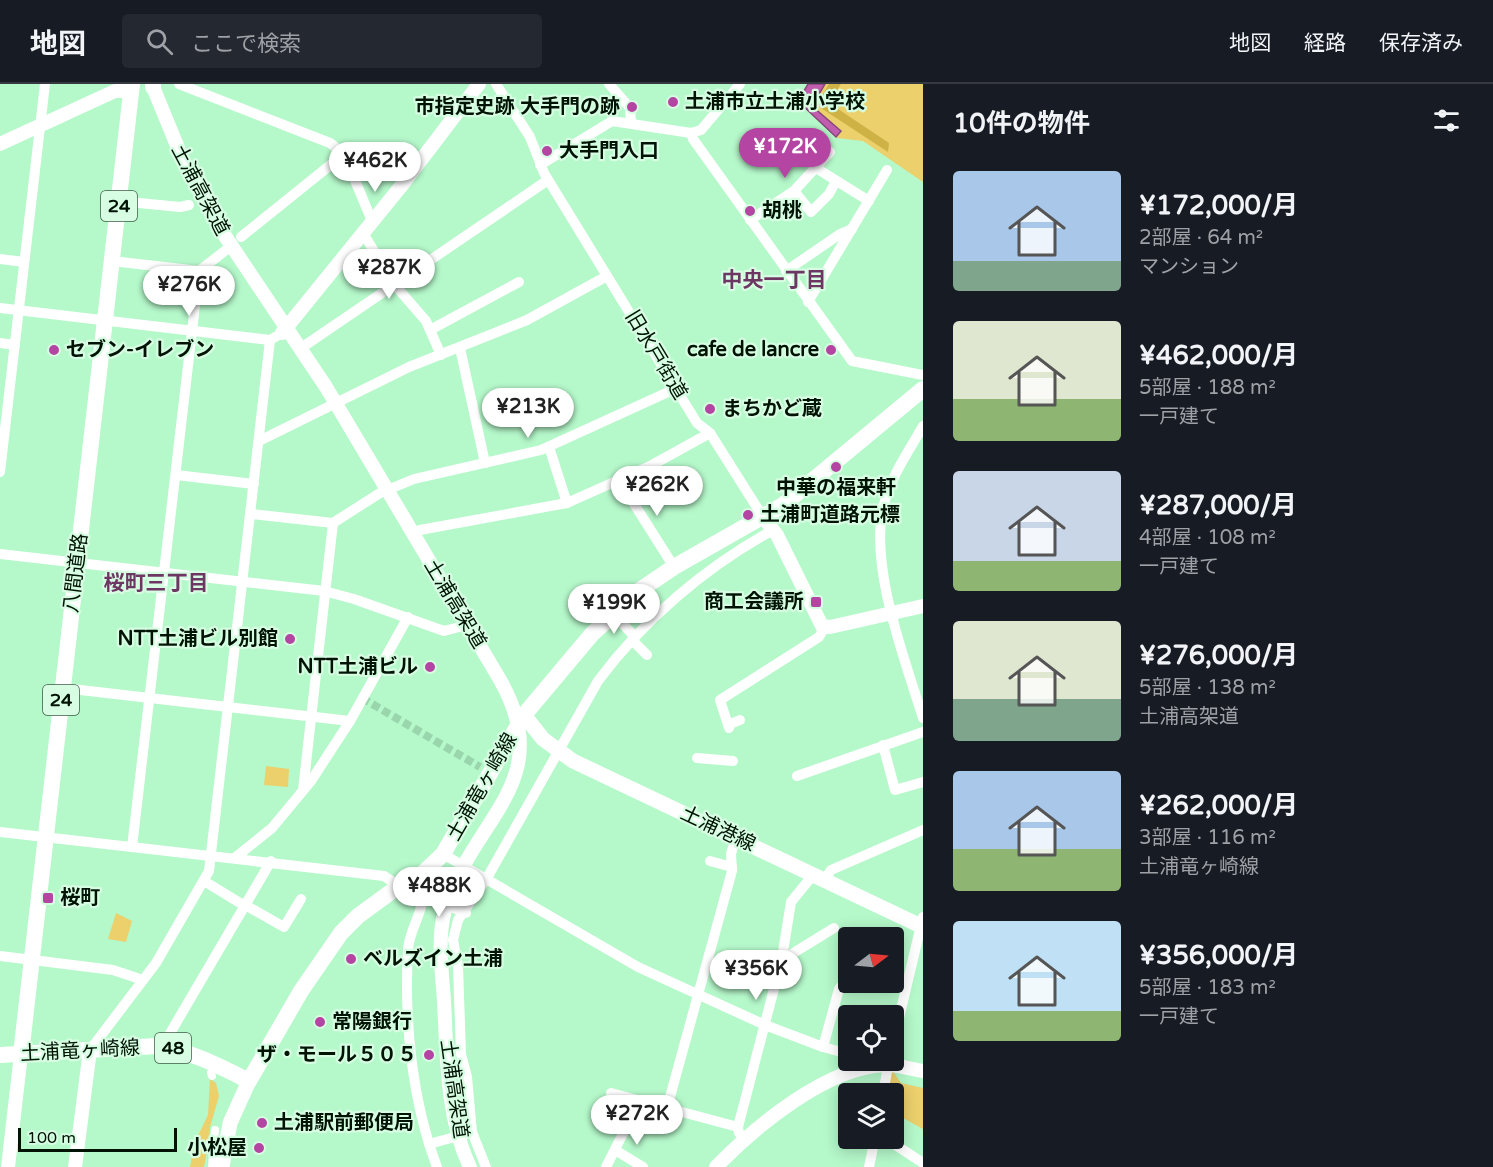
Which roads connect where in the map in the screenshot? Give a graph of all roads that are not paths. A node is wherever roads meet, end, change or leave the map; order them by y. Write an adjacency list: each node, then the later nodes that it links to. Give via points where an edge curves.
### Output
1 (45, 84): 9 (street)
2 (112, 84): 9 (street)
3 (179, 84): 15 (street, via 330,142)
4 (479, 84): 26 (street)
5 (496, 84): 16 (street, 旧水戸街道, via 530,137)
6 (609, 84): 10 (street, via 630,108)
7 (740, 84): 11 (street, via 701,129)
8 (144, 85): 9 (street, via 116,91); 22 (main road, 八間道路 / 24); 30 (street, via 196,199); 42 (street, via 204,188); 161 (street, 土浦高架道, via 216,224 326,387 516,712 522,750 516,777 454,890 442,924 452,1099)
9 (40, 121): 12 (street); 13 (street); 33 (street)
10 (631, 123): 11 (street); 16 (street, via 612,121)
11 (691, 133): 25 (street)
12 (0, 135)
13 (0, 144)
14 (830, 152): 17 (street)
15 (344, 154): 26 (street); 29 (street)
16 (540, 165): 19 (street, 旧水戸街道)
17 (816, 168): 20 (street); 21 (street)
18 (887, 171): 23 (street)
19 (548, 180): 36 (street, 旧水戸街道); 38 (street)
20 (836, 181): 21 (street, via 811,212); 23 (street)
21 (794, 190): 25 (street)
22 (119, 201): 24 (street); 32 (main road, 八間道路 / 24)
23 (869, 201): 27 (street)
24 (189, 205)
25 (750, 220): 34 (street)
26 (372, 221): 28 (street)
27 (852, 229): 34 (street); 39 (street)
28 (363, 233): 38 (street); 42 (street)
29 (241, 237)
30 (226, 250): 35 (street); 46 (street)
31 (0, 259): 33 (street)
32 (112, 261): 35 (street); 43 (main road, 八間道路 / 24)
33 (24, 262): 41 (street)
34 (786, 271): 39 (street)
35 (198, 272): 45 (street)
36 (606, 276): 50 (street, via 527,320); 52 (street, 旧水戸街道)
37 (519, 282): 44 (street)
38 (394, 284): 44 (street); 48 (street)
39 (808, 302): 53 (street, via 852,361)
40 (0, 308): 41 (street)
41 (19, 310): 43 (street); 49 (street)
42 (292, 320): 46 (street); 48 (street)
43 (105, 321): 45 (street); 75 (main road, 八間道路 / 24)
44 (430, 330): 51 (street)
45 (193, 332): 46 (street); 64 (street)
46 (276, 336): 55 (street); 59 (street)
47 (0, 343): 49 (street)
48 (307, 344): 54 (street)
49 (15, 345): 58 (street)
50 (460, 348): 51 (street); 61 (street)
51 (441, 355): 54 (street)
52 (677, 388): 57 (street, 旧水戸街道, via 697,423); 60 (street)
53 (923, 388): 72 (main road, 土浦竜ヶ崎線, via 783,505)
54 (343, 400): 55 (street); 67 (street)
55 (329, 406): 59 (street); 68 (street)
56 (923, 426): 82 (street, via 891,482 882,513 883,571)
57 (710, 432): 65 (street); 72 (street, 旧水戸街道)
58 (2, 435): 62 (street)
59 (259, 441): 66 (street)
60 (549, 447): 61 (street); 69 (street)
61 (484, 463): 67 (street, via 414,479)
62 (0, 465): 63 (street)
63 (0, 472)
64 (176, 475): 66 (street); 77 (street)
65 (618, 480): 69 (street); 76 (street)
66 (254, 484): 70 (street)
67 (395, 488): 68 (street); 73 (street)
68 (380, 493): 71 (street); 84 (street)
69 (567, 503): 73 (street)
70 (251, 514): 71 (street); 78 (street)
71 (333, 523): 79 (street)
72 (768, 524): 76 (main road, 土浦竜ヶ崎線); 85 (street, 旧水戸街道); 86 (street)
73 (420, 530): 91 (street, via 520,699)
74 (0, 554): 75 (street)
75 (77, 563): 77 (street); 88 (main road, 八間道路 / 24)
76 (674, 567): 81 (main road, 土浦竜ヶ崎線)
77 (165, 573): 78 (street); 89 (street)
78 (243, 582): 79 (street); 90 (street)
79 (324, 591): 83 (street); 92 (street)
80 (923, 606): 82 (street)
81 (613, 613): 86 (street); 91 (main road, 土浦竜ヶ崎線)
82 (890, 613): 85 (street); 93 (street)
83 (408, 618): 84 (street, via 444,631); 95 (street)
84 (463, 626): 91 (street, via 513,706)
85 (825, 627): 94 (street, via 819,637 720,700 728,726)
86 (634, 639): 87 (street); 98 (street, via 597,681)
87 (647, 655)
88 (63, 688): 89 (street); 107 (main road, 八間道路 / 24)
89 (151, 698): 90 (street); 108 (street)
90 (230, 707): 92 (street); 110 (street)
91 (524, 715): 98 (main road, 土浦港線); 109 (main road, 土浦竜ヶ崎線)
92 (310, 716): 95 (street); 103 (street)
93 (923, 718)
94 (740, 720)
95 (350, 721): 103 (street)
96 (923, 732): 97 (street)
97 (883, 745): 101 (street); 102 (street, via 896,790)
98 (558, 751): 106 (main road, 土浦港線); 116 (street)
99 (697, 758): 100 (street)
100 (733, 761)
101 (797, 776)
102 (923, 782)
103 (303, 790): 111 (street, via 272,828)
104 (923, 830): 117 (street)
105 (0, 832): 107 (street)
106 (736, 837): 114 (street); 117 (main road, 土浦港線)
107 (46, 838): 108 (street); 127 (main road, 八間道路 / 24)
108 (132, 847): 110 (street)
109 (443, 854): 115 (main road, 土浦竜ヶ崎線); 116 (street)
110 (212, 855): 111 (street); 118 (street)
111 (236, 857): 112 (street)
112 (271, 861): 119 (street, via 384,876); 122 (street)
113 (710, 861): 114 (street)
114 (732, 867): 130 (street)
115 (421, 875): 119 (main road, 土浦竜ヶ崎線); 120 (street)
116 (487, 878): 123 (street); 130 (street, via 638,967)
117 (819, 878): 124 (main road, 土浦港線); 128 (street, via 791,902)
118 (204, 881): 122 (street); 129 (street, via 172,938)
119 (399, 886): 143 (main road, 土浦竜ヶ崎線, via 341,933 301,991)
120 (424, 896): 123 (street); 151 (street, via 408,947 407,986 415,1074)
121 (301, 899): 122 (street, via 284,927)
122 (245, 906): 134 (street)
123 (466, 913): 149 (street, via 458,920 453,939 458,966 461,1054)
124 (922, 923): 132 (street)
125 (834, 928): 128 (street)
126 (0, 956): 127 (street)
127 (32, 959): 129 (street, via 112,970); 138 (main road, 八間道路 / 24)
128 (782, 960): 133 (street)
129 (142, 980): 136 (street)
130 (697, 993): 133 (street); 146 (street)
131 (838, 993): 135 (street)
132 (902, 1005)
133 (765, 1025): 135 (street); 147 (street)
134 (162, 1047): 136 (main road, 土浦竜ヶ崎線 / 48); 143 (main road, 土浦竜ヶ崎線 / 48, via 200,1057)
135 (823, 1047): 137 (street)
136 (90, 1050): 138 (main road, 土浦竜ヶ崎線 / 48); 157 (street)
137 (838, 1051)
138 (21, 1054): 139 (main road, 土浦竜ヶ崎線 / 48); 156 (street)
139 (0, 1055)
140 (904, 1067): 142 (street)
141 (854, 1071): 150 (street, via 820,1086)
142 (923, 1071)
143 (249, 1081): 159 (main road, via 230,1123)
144 (611, 1093): 145 (street)
145 (640, 1100): 146 (street); 154 (street)
146 (667, 1108): 147 (street)
147 (738, 1127): 150 (street)
148 (215, 1130): 158 (street)
149 (472, 1132): 151 (street); 162 (street)
150 (740, 1142): 165 (street)
151 (429, 1144): 160 (street)
152 (873, 1149): 166 (street)
153 (902, 1149): 155 (street)
154 (615, 1150): 163 (street); 164 (street)
155 (923, 1163)
156 (8, 1167)
157 (75, 1167)
158 (212, 1167)
159 (222, 1167)
160 (437, 1167)
161 (470, 1167)
162 (486, 1167)
163 (606, 1167)
164 (643, 1167)
165 (716, 1167)
166 (869, 1167)

